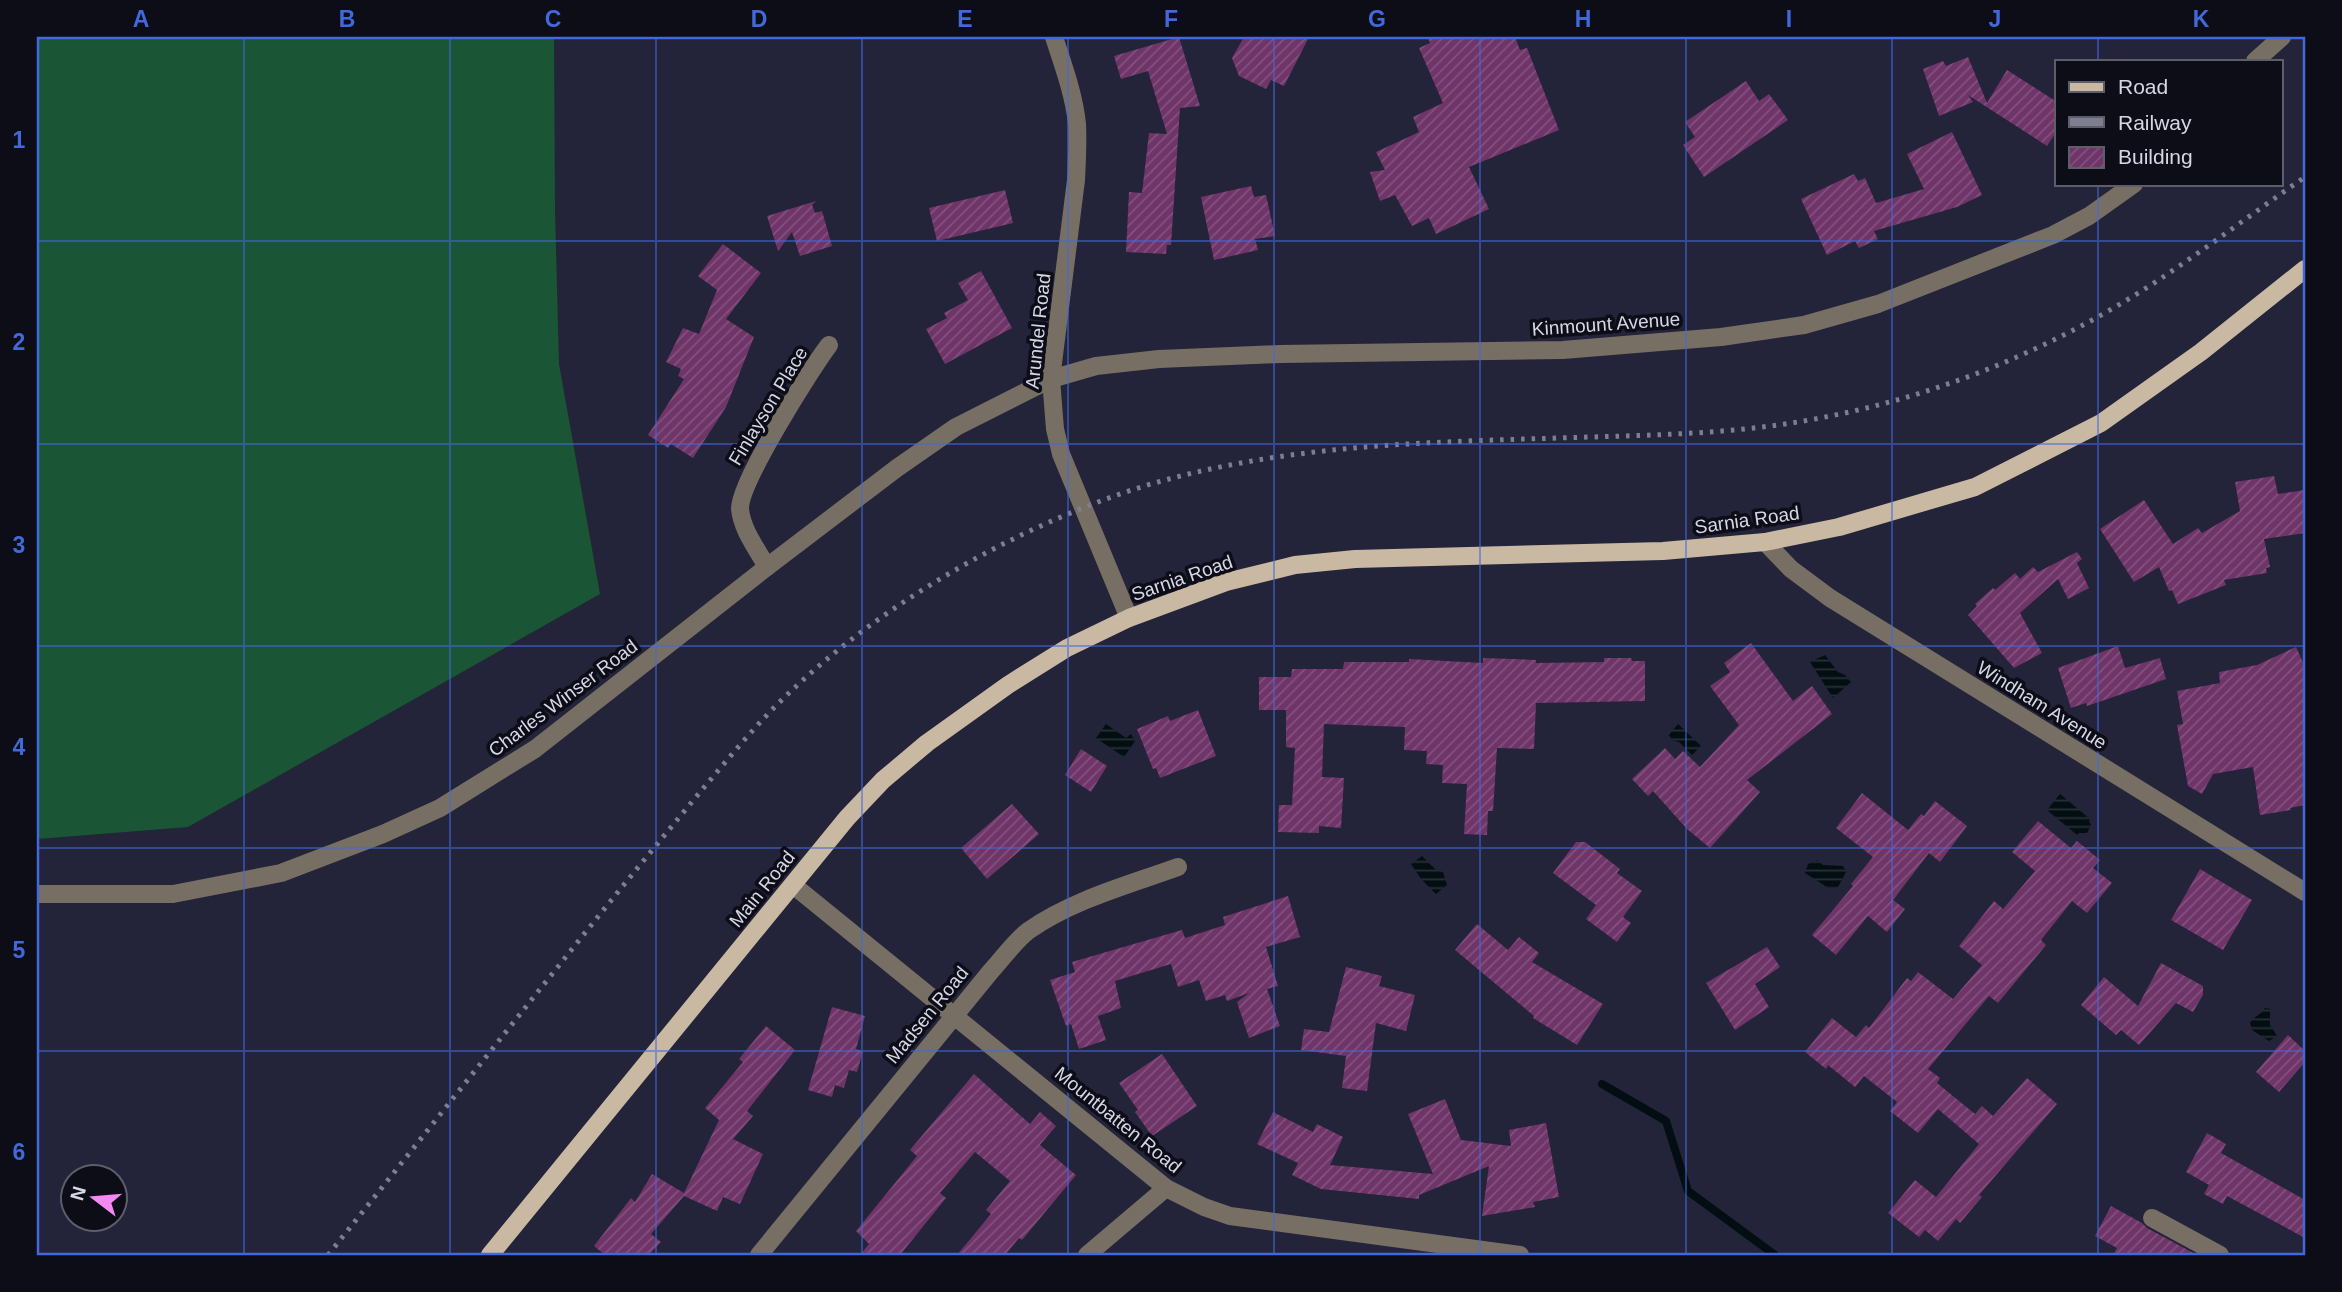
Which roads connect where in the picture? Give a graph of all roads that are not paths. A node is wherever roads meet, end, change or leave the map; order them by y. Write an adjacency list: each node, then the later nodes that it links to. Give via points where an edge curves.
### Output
1 (1054, 37): 7 (street, Arundel Road, via 1071,94 1077,147)
2 (2282, 37): 3 (street)
3 (2256, 60)
4 (2131, 186): 7 (street, Kinmount Avenue, via 2053,235 1878,304 1804,325 1563,350 1159,359 1096,366)
5 (2305, 269): 8 (main road, Sarnia Road, via 2202,352 2101,423 1975,486 1839,527)
6 (830, 345): 9 (street, Finlayson Place, via 812,367 748,480 740,507 747,534)
7 (1051, 379): 9 (street, Charles Winser Road, via 956,427); 10 (street, Arundel Road, via 1061,454)
8 (1765, 542): 10 (main road, Sarnia Road, via 1663,551 1355,559 1295,565 1226,582); 13 (street, Windham Avenue, via 1830,598)
9 (767, 567): 14 (street, Charles Winser Road, via 535,749 440,807 383,834 282,873 173,894)
10 (1129, 618): 12 (main road, Main Road, via 1067,648 927,743 847,818)
11 (1178, 867): 15 (street, Madsen Road, via 1052,916 1026,933)
12 (793, 885): 15 (street, Mountbatten Road); 18 (main road, Main Road)
13 (2305, 892)
14 (37, 894)
15 (954, 1016): 16 (street, Mountbatten Road); 19 (street, Madsen Road)
16 (1166, 1188): 20 (street); 21 (street, Mountbatten Road, via 1230,1216)
17 (2152, 1218): 22 (street)
18 (489, 1255)
19 (759, 1255)
20 (1087, 1255)
21 (1520, 1255)
22 (2220, 1255)

